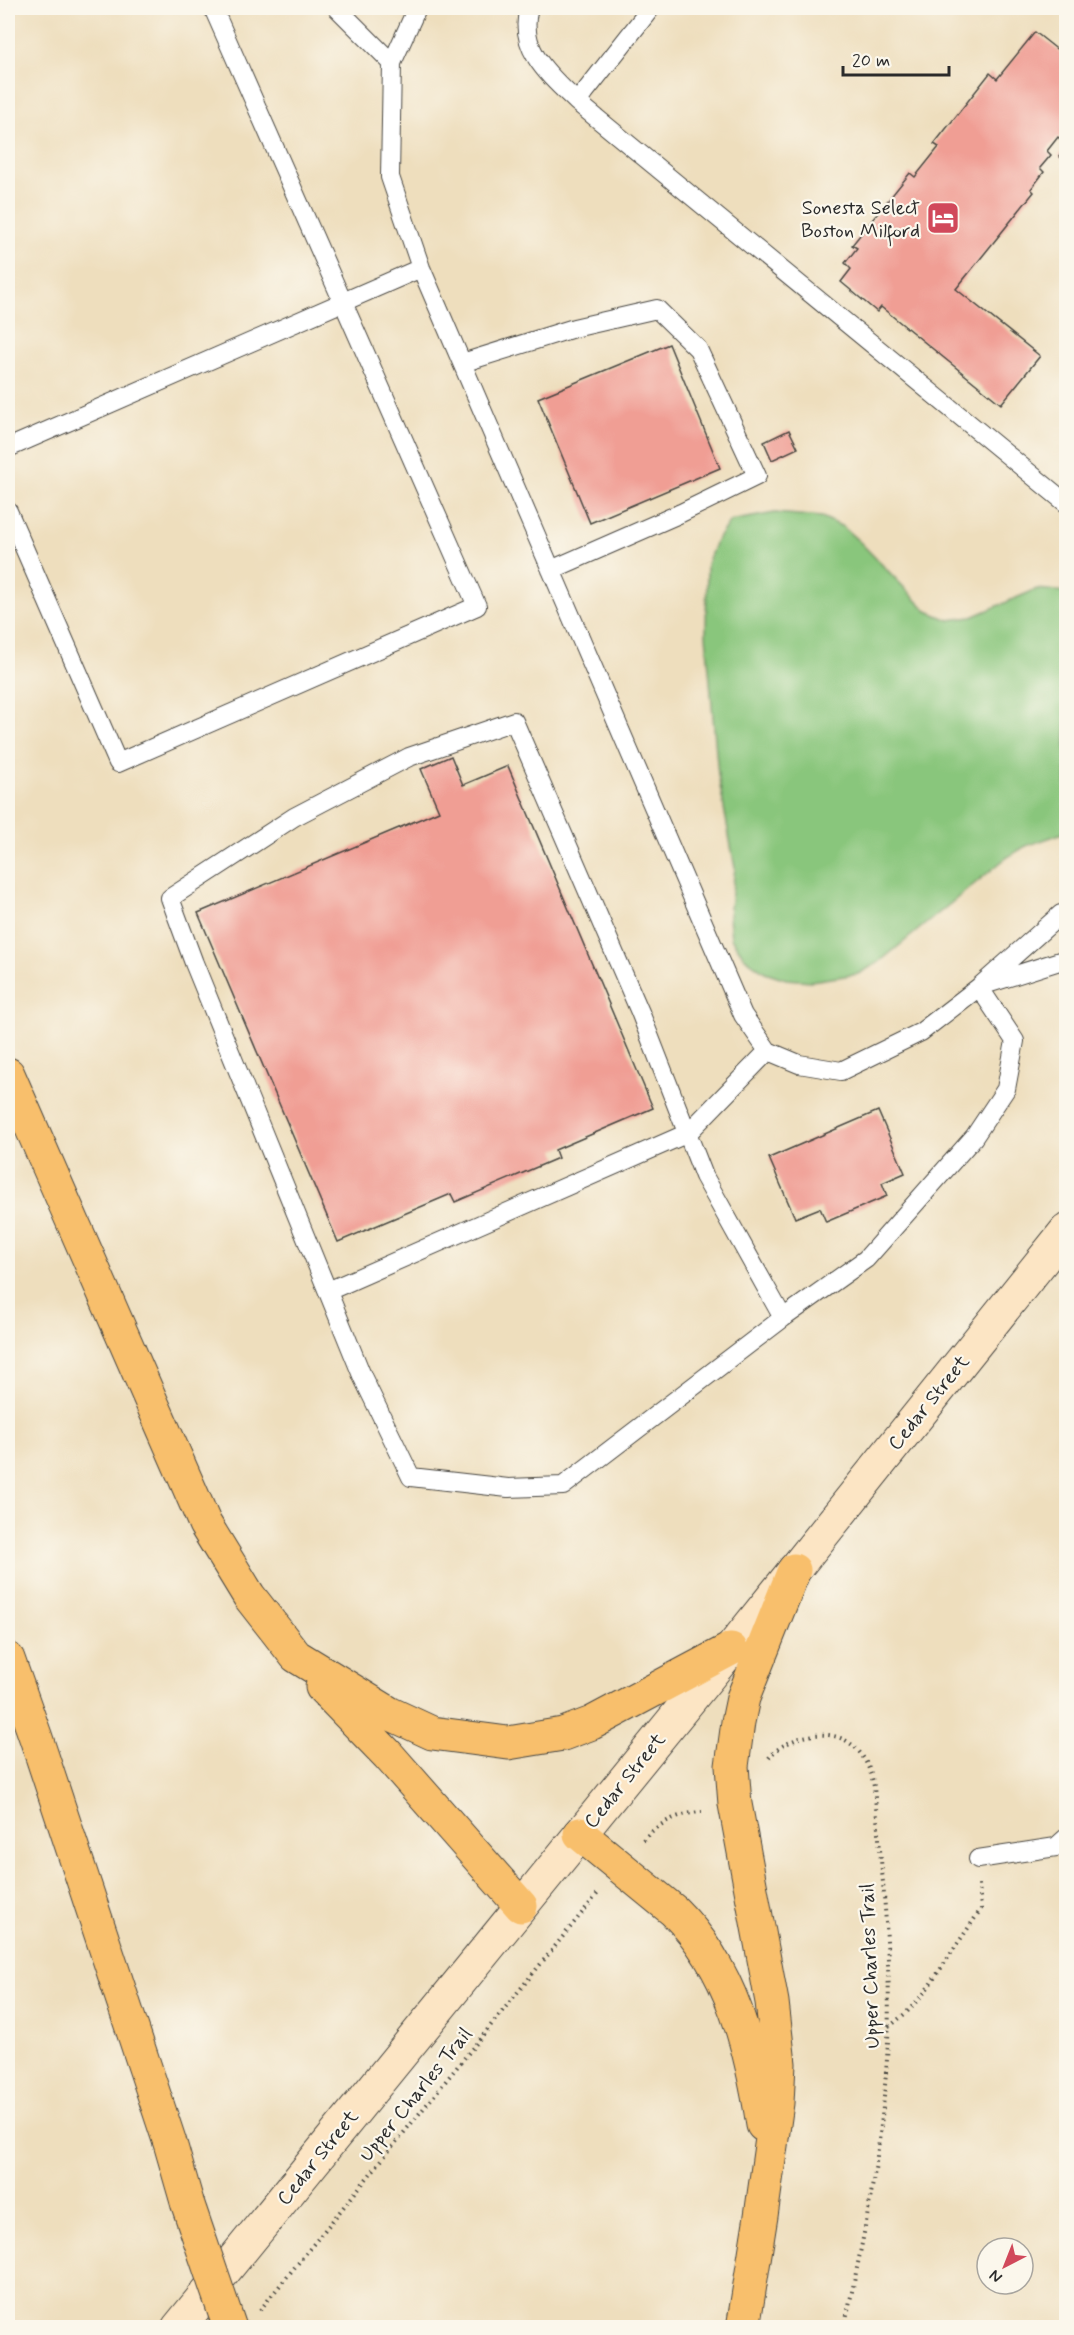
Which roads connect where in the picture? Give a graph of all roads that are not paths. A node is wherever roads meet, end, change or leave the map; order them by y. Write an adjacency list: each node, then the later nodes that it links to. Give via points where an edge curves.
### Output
1 (213, 8): 9 (lane)
2 (337, 8): 6 (lane)
3 (417, 8): 6 (lane)
4 (529, 8): 7 (lane, via 529,43 536,59)
5 (651, 8): 7 (lane)
6 (392, 63): 8 (lane, via 390,177)
7 (577, 102): 12 (lane)
8 (421, 268): 9 (lane); 10 (lane)
9 (343, 302): 11 (lane); 13 (lane, via 477,606 118,763)
10 (462, 363): 14 (lane); 14 (lane, via 574,328 657,309 698,349 757,476)
11 (8, 448)
12 (1066, 503)
13 (8, 511)
14 (551, 570): 18 (lane, via 743,1015)
15 (1066, 913): 17 (lane)
16 (1066, 959): 17 (lane)
17 (979, 987): 18 (lane, via 921,1032 841,1071 799,1064); 23 (lane, via 1015,1041 1006,1089 974,1137 866,1258)
18 (768, 1051): 20 (lane)
19 (8, 1074): 26 (highway, via 205,1524 249,1596)
20 (688, 1133): 22 (lane); 22 (lane, via 514,721 409,757 294,817 170,898); 23 (lane, via 704,1176)
21 (1066, 1231): 24 (main road, Cedar Street)
22 (328, 1291): 23 (lane, via 363,1378 411,1477 508,1488 563,1486)
23 (783, 1318)
24 (794, 1570): 25 (main road, Cedar Street); 32 (highway, via 743,1698 732,1766 735,1804 776,2033 778,2084)
25 (730, 1649): 26 (highway, via 592,1723 563,1734 508,1743 432,1733 388,1713); 28 (main road, Cedar Street)
26 (296, 1656): 31 (highway)
27 (8, 1659): 33 (highway, bridge, via 187,2202)
28 (580, 1834): 31 (main road, Cedar Street); 32 (highway, via 674,1911 716,1965 747,2041)
29 (1066, 1838): 30 (lane, via 1056,1847)
30 (978, 1859)
31 (521, 1906): 34 (main road, Cedar Street)
32 (767, 2163): 35 (highway)
33 (242, 2323)
34 (178, 2328)
35 (743, 2328)

